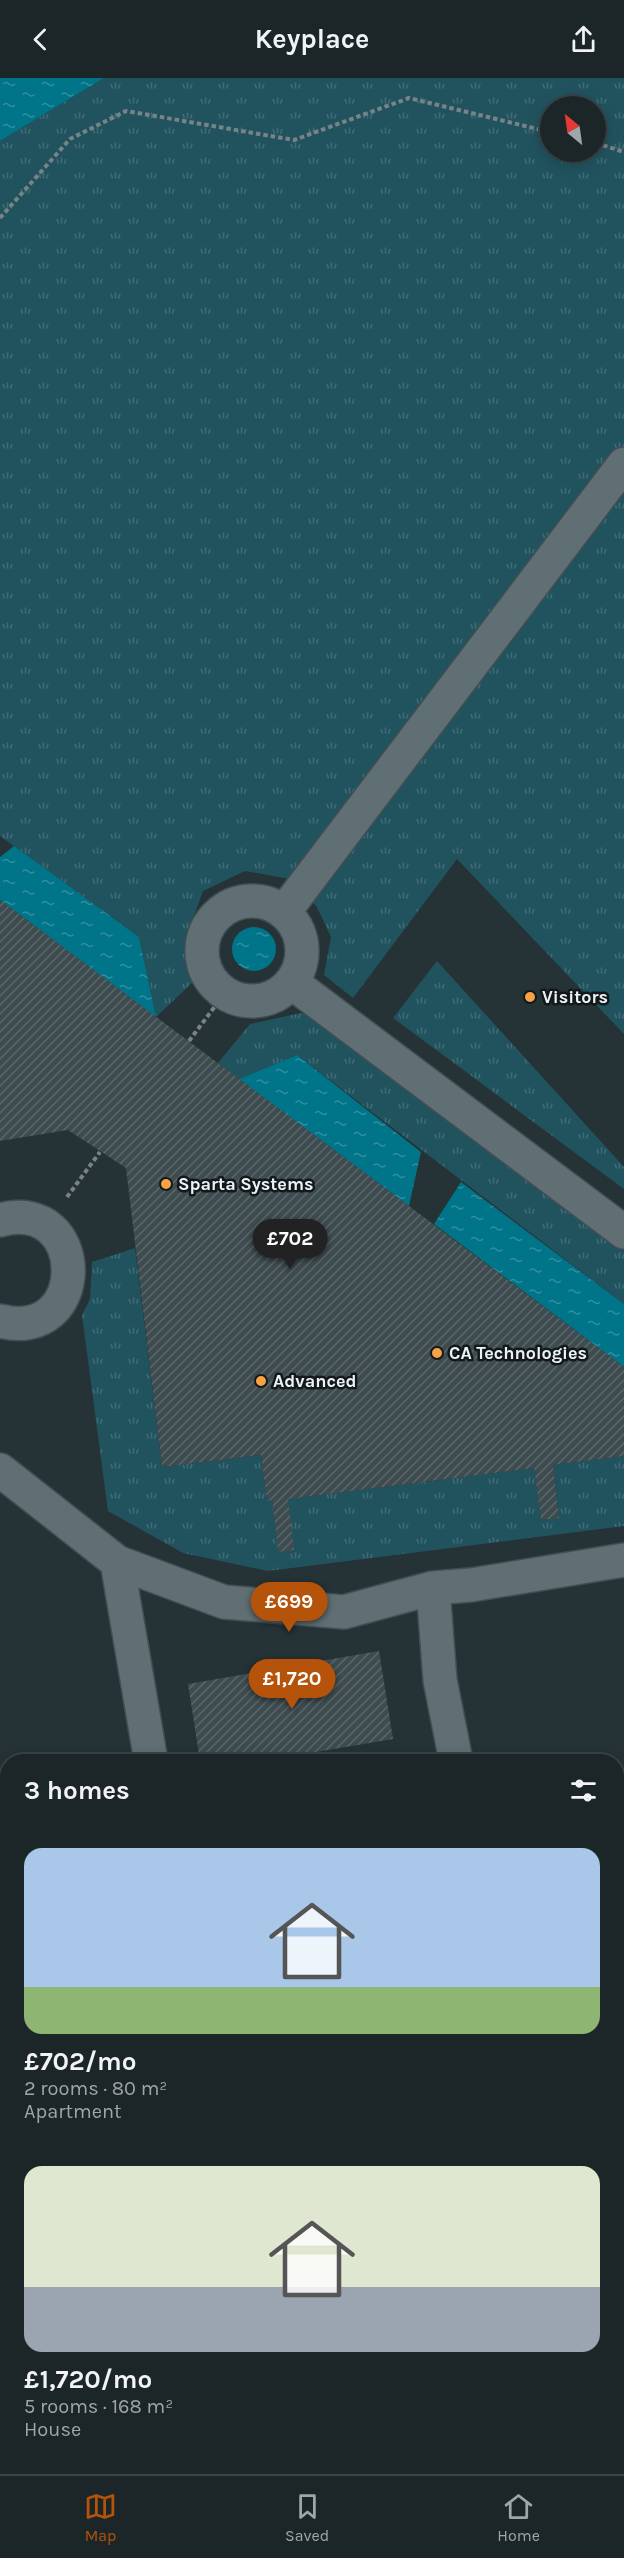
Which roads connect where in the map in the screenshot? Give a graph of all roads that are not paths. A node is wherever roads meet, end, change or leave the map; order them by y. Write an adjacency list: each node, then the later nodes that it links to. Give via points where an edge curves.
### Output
1 (624, 464): 2 (street)
2 (284, 912): 3 (street, via 300,935 302,953); 3 (street, via 261,901 243,901 225,908 212,920 202,943 202,960 208,975 225,993 247,1000 279,993)
3 (291, 982): 5 (street)
4 (0, 1220): 6 (street, via 29,1218 45,1225 67,1252 70,1270 68,1287 46,1315 13,1324)
5 (624, 1232)
6 (0, 1320)
7 (0, 1470): 9 (street)
8 (624, 1560): 10 (street)
9 (117, 1562): 10 (street, via 224,1602 344,1612); 11 (street)
10 (433, 1588): 12 (street, via 440,1680)
11 (150, 1754)
12 (455, 1754)

